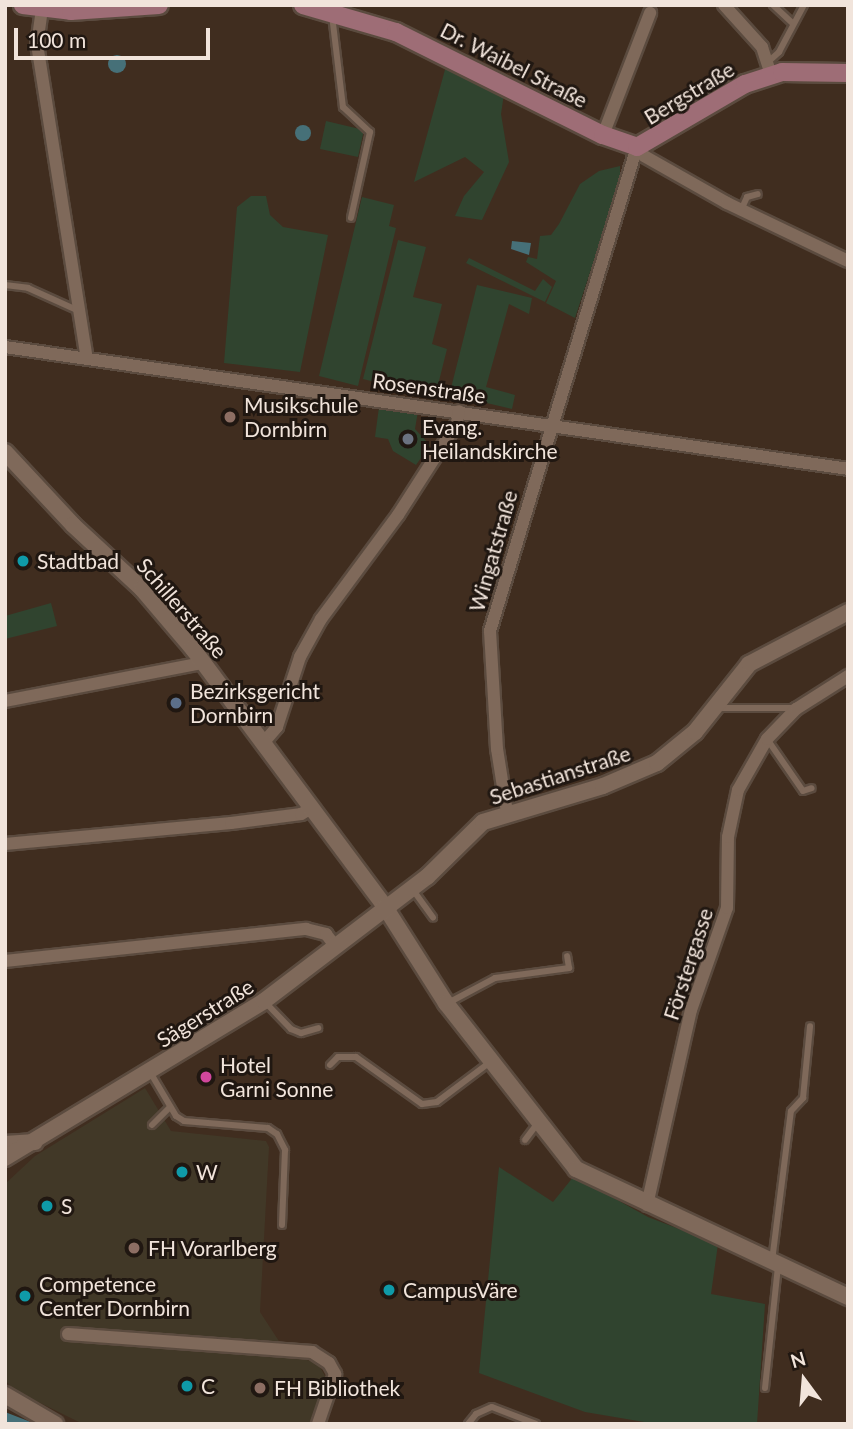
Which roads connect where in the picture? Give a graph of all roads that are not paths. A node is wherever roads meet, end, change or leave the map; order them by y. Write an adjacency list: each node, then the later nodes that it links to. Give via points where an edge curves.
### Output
1 (23, 5): 7 (main road)
2 (159, 5): 7 (main road)
3 (724, 5): 10 (street, via 762,47)
4 (773, 5): 9 (lane)
5 (804, 5): 9 (lane)
6 (318, 8): 12 (main road, Dr. Waibel Straße, via 396,32); 16 (lane, Dr. Waibel Straße, via 342,107 370,132)
7 (42, 9): 19 (street, via 37,44)
8 (650, 13): 12 (street)
9 (792, 23): 10 (lane)
10 (770, 69): 11 (main road, Bergstraße); 13 (main road, Bergstraße)
11 (848, 73)
12 (603, 135): 13 (main road, Dr. Waibel Straße)
13 (636, 147): 15 (street, via 644,156); 23 (street, Wingatstraße)
14 (758, 194): 15 (lane, via 747,197)
15 (741, 210): 17 (street)
16 (351, 218)
17 (848, 261)
18 (5, 285): 19 (lane, via 28,288)
19 (80, 312): 21 (street)
20 (5, 347): 21 (street, Rosenstraße)
21 (87, 359): 22 (street, Rosenstraße)
22 (459, 411): 23 (street, Rosenstraße); 33 (street, via 457,423 398,515 321,619 299,658 277,727)
23 (550, 425): 25 (street, Rosenstraße); 36 (street, Wingatstraße, via 490,631 495,724)
24 (5, 452): 27 (street, Schillerstraße, via 142,589)
25 (848, 469)
26 (848, 612): 30 (street, Sebastianstraße, via 749,664)
27 (204, 663): 29 (street); 33 (street, Schillerstraße)
28 (848, 676): 31 (street, Förstergasse)
29 (5, 701)
30 (714, 708): 31 (lane); 36 (street, Sebastianstraße, via 682,744 648,769)
31 (796, 709): 32 (street, Förstergasse)
32 (767, 739): 34 (lane, via 803,791); 58 (street, Förstergasse, via 749,766 732,813 727,908 691,1010)
33 (264, 742): 35 (street, Schillerstraße)
34 (812, 788)
35 (312, 808): 37 (street, via 300,814 245,821); 39 (street, Schillerstraße)
36 (507, 812): 38 (street, Sebastianstraße, via 483,822)
37 (5, 844)
38 (412, 888): 39 (street, Sebastianstraße); 40 (lane)
39 (385, 907): 41 (street, Sägerstraße); 45 (street, Schillerstraße)
40 (433, 918)
41 (335, 946): 43 (street, via 326,934 306,929); 44 (street, Sägerstraße)
42 (567, 956): 45 (lane, via 569,968 495,978)
43 (5, 961)
44 (264, 1002): 47 (lane, via 291,1029 300,1033); 50 (street, Sägerstraße)
45 (446, 1003): 48 (street, Schillerstraße)
46 (810, 1026): 60 (lane, via 803,1098 791,1111)
47 (318, 1028)
48 (490, 1062): 49 (lane, via 437,1102 422,1104 356,1057 338,1056); 52 (street, Schillerstraße)
49 (330, 1065)
50 (150, 1072): 51 (lane); 55 (street, Sägerstraße)
51 (170, 1107): 53 (lane); 59 (lane, via 184,1121 268,1128 277,1135 285,1150)
52 (537, 1124): 54 (lane); 58 (street, Schillerstraße, via 576,1169)
53 (152, 1125)
54 (525, 1140)
55 (37, 1141): 56 (street, Sägerstraße); 57 (street, Sägerstraße)
56 (5, 1144)
57 (5, 1158)
58 (647, 1205): 60 (street, Schillerstraße)
59 (282, 1225)
60 (775, 1264): 61 (street, Schillerstraße); 63 (lane)
61 (848, 1297)
62 (68, 1334): 66 (street, via 312,1352 329,1363 335,1374)
63 (765, 1388)
64 (5, 1395): 65 (street)
65 (55, 1424)
66 (318, 1424)
67 (468, 1424): 68 (lane, via 476,1414 492,1407)
68 (536, 1424)

